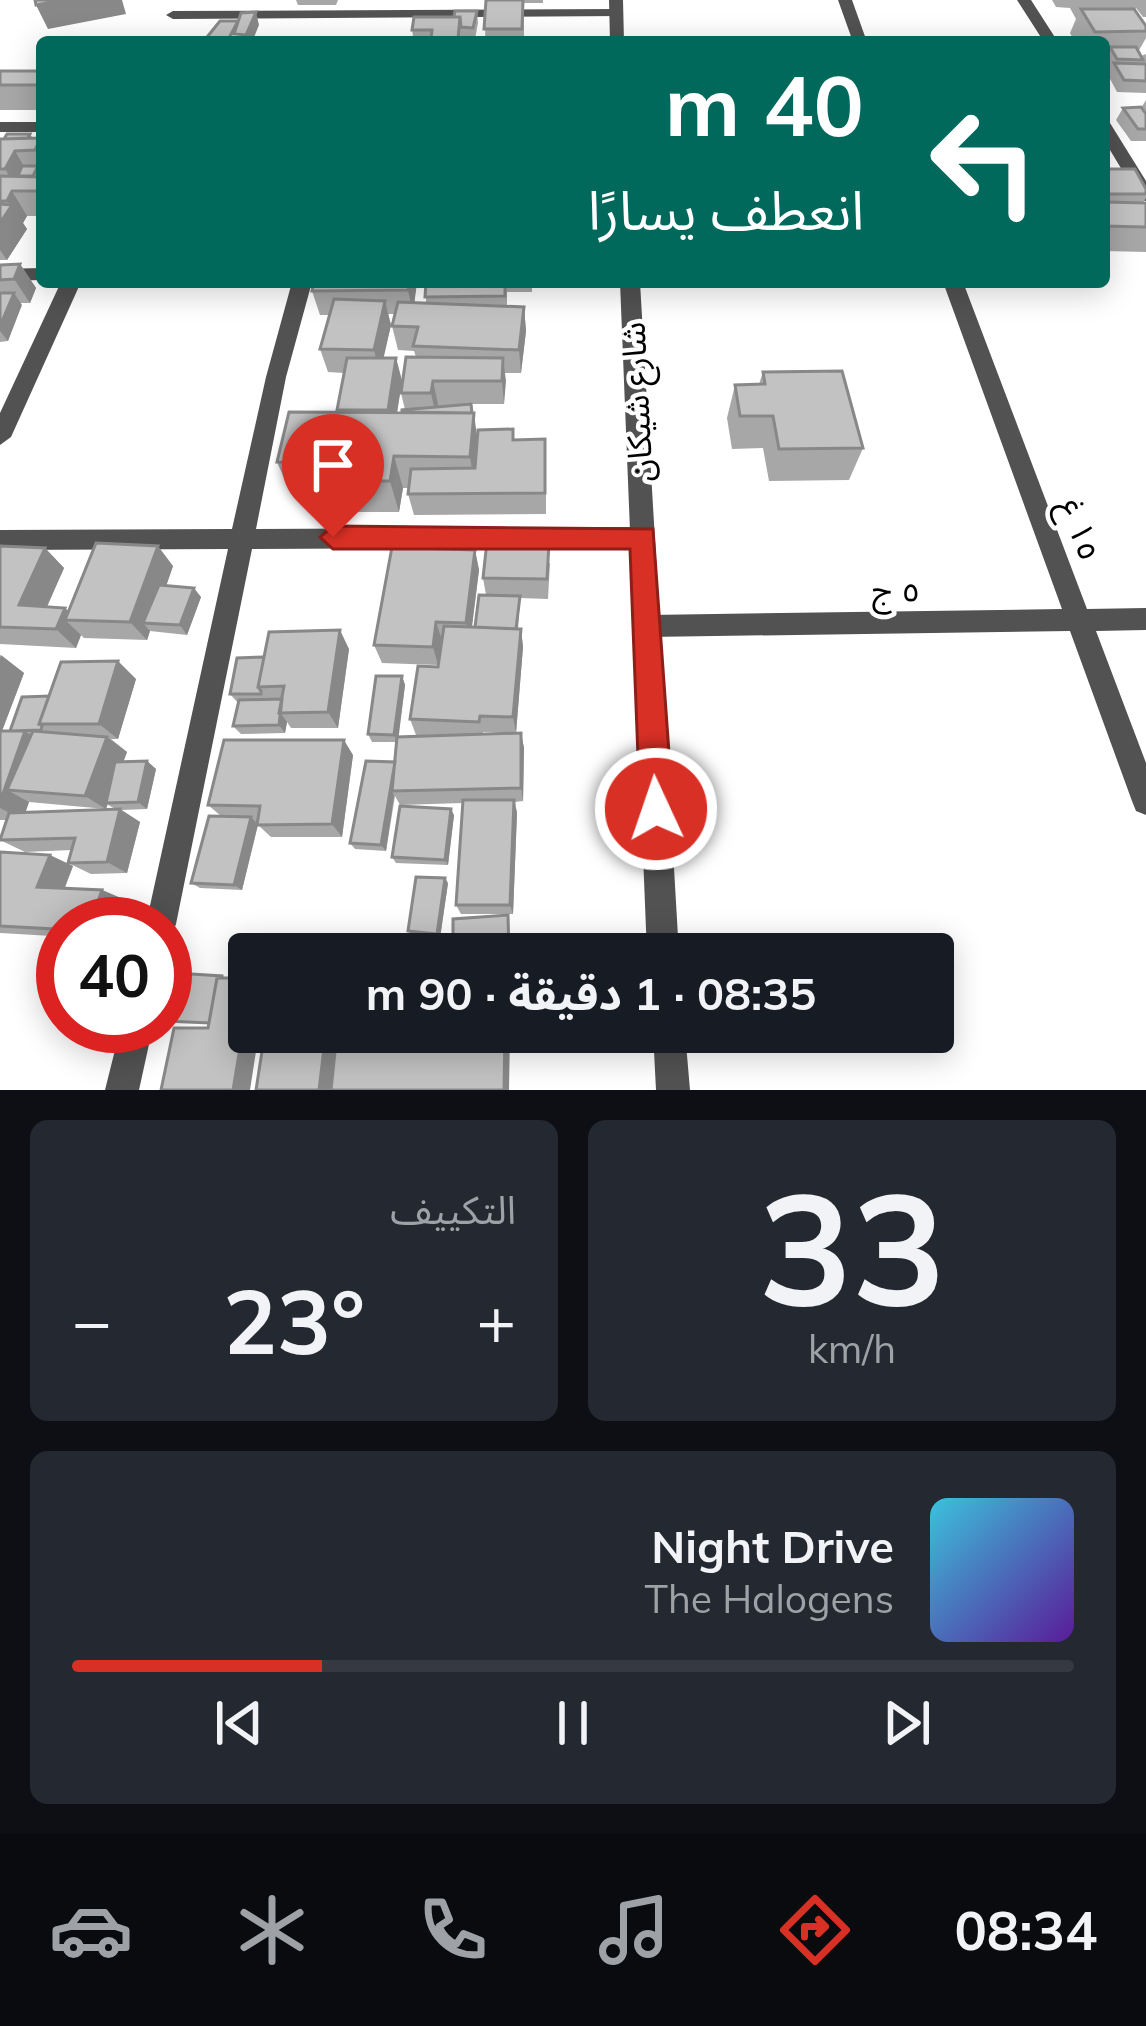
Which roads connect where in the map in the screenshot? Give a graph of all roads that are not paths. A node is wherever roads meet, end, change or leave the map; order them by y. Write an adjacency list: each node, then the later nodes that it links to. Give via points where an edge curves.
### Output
1 (845, 0): 6 (street)
2 (1024, 0): 7 (street)
3 (373, 7): 4 (street); 5 (street)
4 (616, 7)
5 (174, 15)
6 (858, 36)
7 (1047, 36)
8 (36, 127): 9 (street)
9 (0, 128)
10 (1110, 133): 11 (street)
11 (1138, 166): 12 (street)
12 (1146, 196)
13 (36, 274): 14 (street)
14 (0, 275)
15 (68, 288): 19 (street)
16 (300, 288): 21 (street)
17 (630, 288): 20 (street, شارع شيكان)
18 (955, 288): 23 (street, ١٥ غ)
19 (0, 436)
20 (644, 537): 21 (street); 25 (street, شارع شيكان)
21 (244, 538): 22 (street); 27 (street)
22 (0, 540)
23 (1081, 617): 24 (street, ٥ ج); 25 (street, ٥ ج); 26 (street, ١٥ غ)
24 (1146, 619)
25 (648, 626): 28 (street, شارع شيكان)
26 (1146, 801)
27 (167, 897)
28 (662, 933)
29 (131, 1053): 31 (street)
30 (670, 1053): 32 (street)
31 (122, 1090)
32 (673, 1090)

